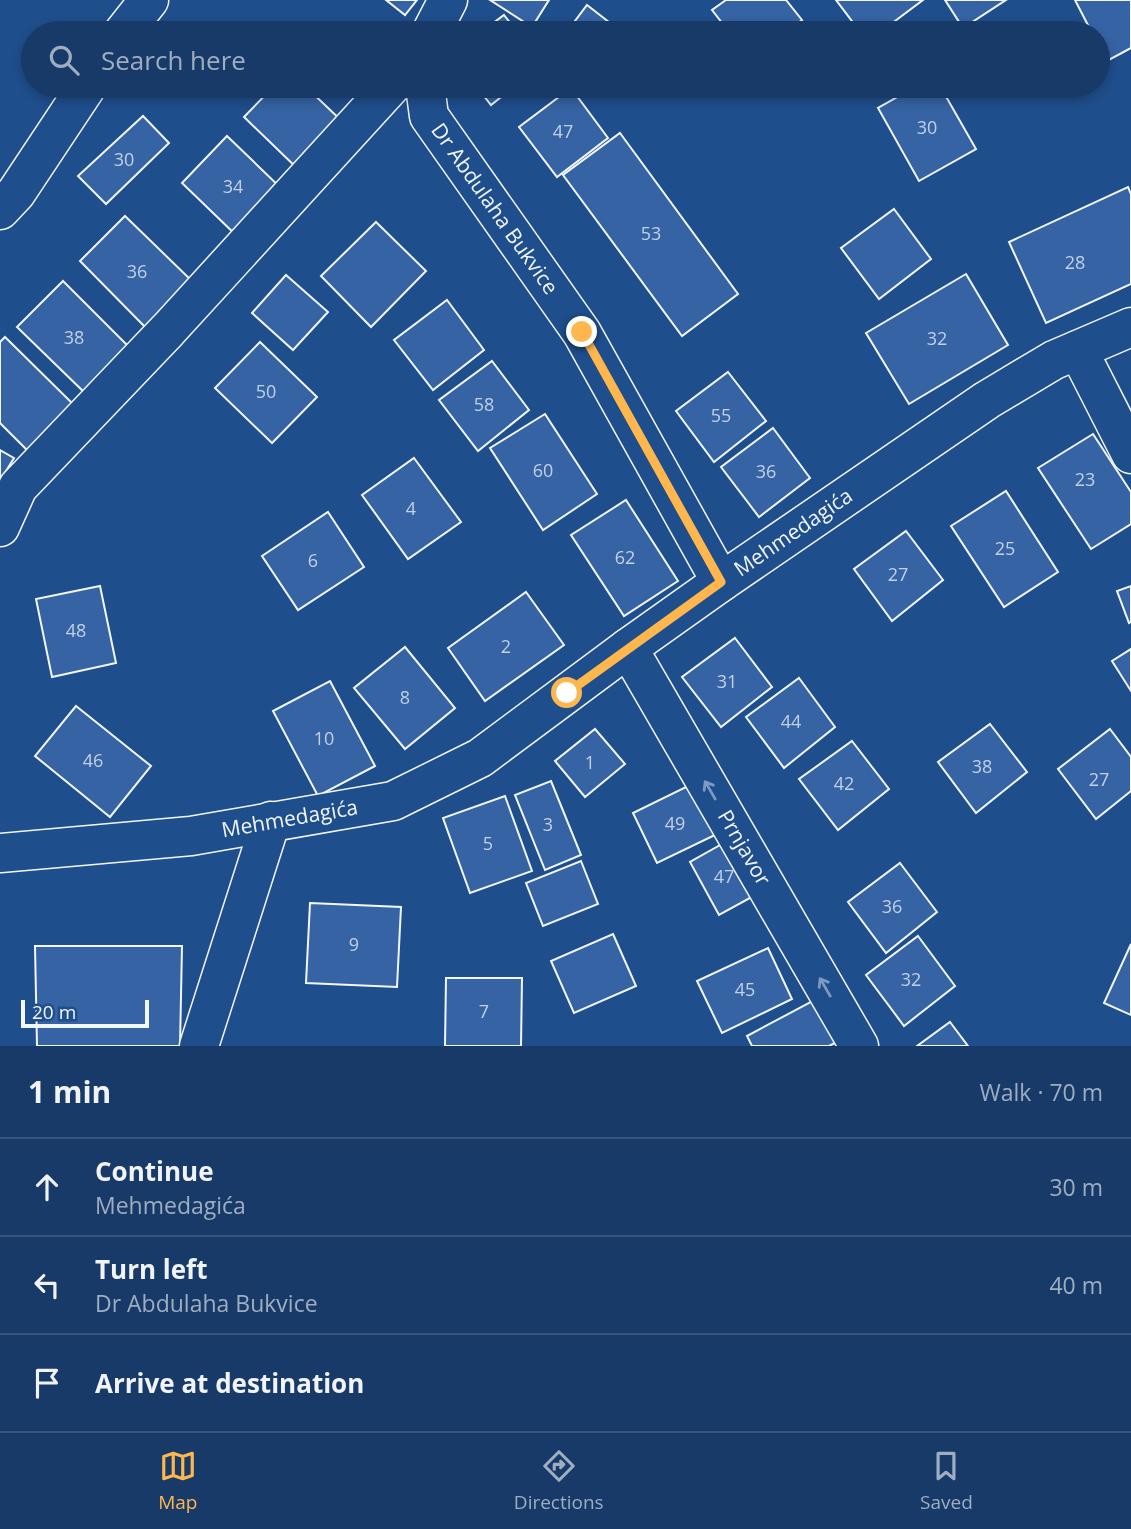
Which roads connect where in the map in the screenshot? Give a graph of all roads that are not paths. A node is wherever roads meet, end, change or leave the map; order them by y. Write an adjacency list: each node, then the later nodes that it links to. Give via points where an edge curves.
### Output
1 (149, 0): 3 (street)
2 (448, 0): 4 (street)
3 (132, 21)
4 (437, 21)
5 (79, 98): 8 (street)
6 (380, 98): 12 (street, via 18,487)
7 (427, 98): 13 (street, Dr Abdulaha Bukvice, via 429,116 582,332)
8 (0, 210)
9 (1131, 327): 10 (street, Mehmedagića)
10 (1078, 350): 11 (street); 13 (street, Mehmedagića, via 987,400)
11 (1131, 454)
12 (0, 527)
13 (721, 582): 14 (street, Mehmedagića)
14 (628, 648): 15 (street, Mehmedagića, via 480,758 393,801); 18 (street, Prnjavor, one-way to 14)
15 (271, 821): 16 (street, Mehmedagića, via 191,836); 17 (street)
16 (0, 853)
17 (199, 1046)
18 (859, 1046)

